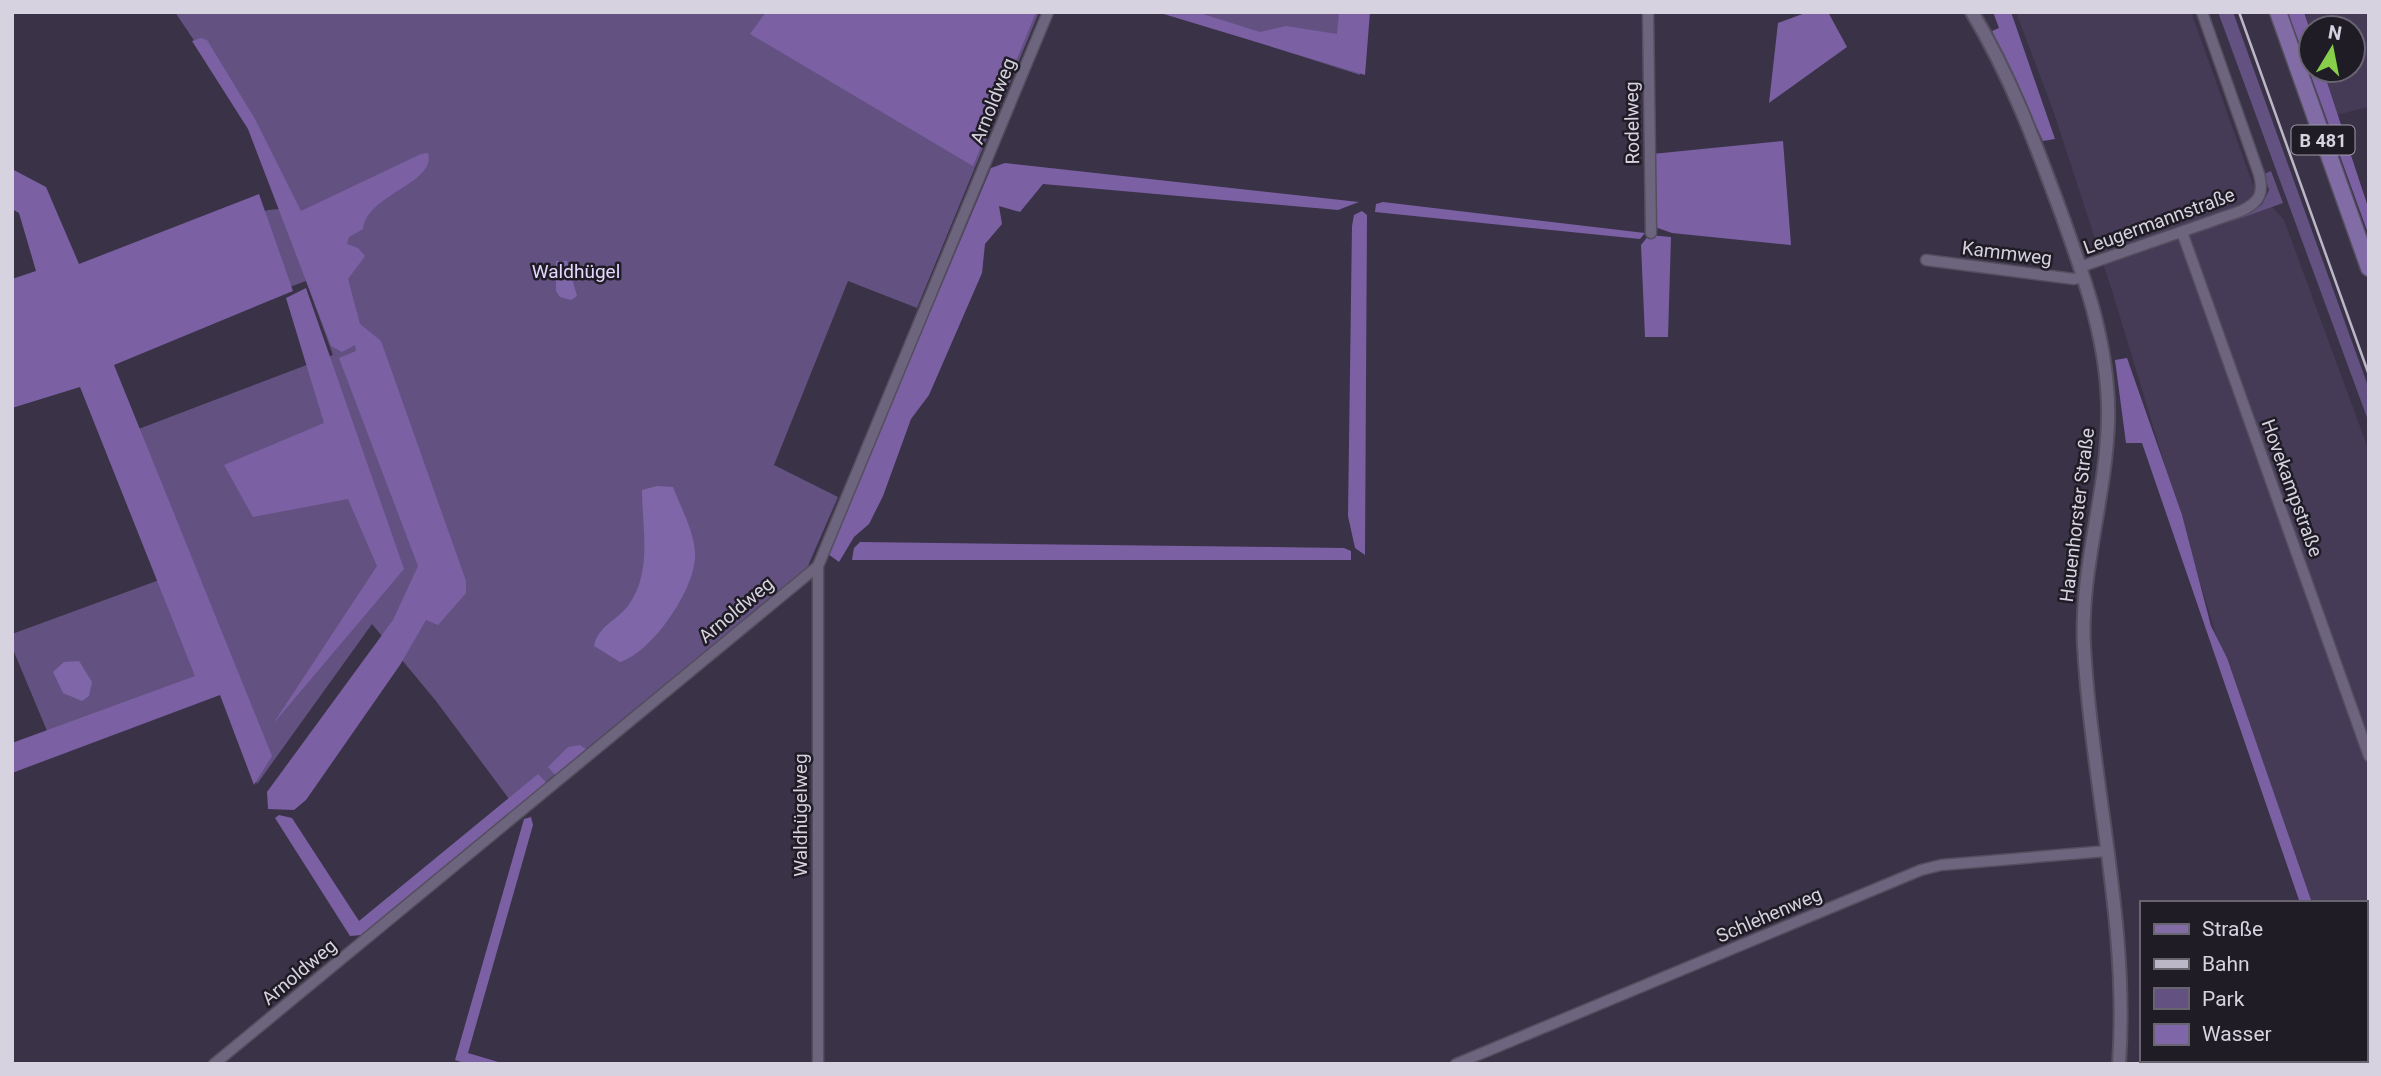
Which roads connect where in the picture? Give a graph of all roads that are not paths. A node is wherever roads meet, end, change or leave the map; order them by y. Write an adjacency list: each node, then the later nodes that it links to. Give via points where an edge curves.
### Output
1 (1048, 12): 11 (street, Arnoldweg)
2 (1648, 12): 7 (street, Rodelweg)
3 (1972, 12): 10 (street, Hauenhorster Straße, via 2030,128)
4 (2202, 12): 6 (street, Leugermannstraße, via 2262,192 2249,207)
5 (2278, 12): 9 (main road, B 481)
6 (2182, 232): 10 (street, Leugermannstraße); 12 (street, Hovekampstraße)
7 (1651, 233)
8 (1926, 260): 10 (street, Kammweg, via 2074,279)
9 (2369, 268)
10 (2082, 272): 13 (street, Hauenhorster Straße, via 2106,366 2104,475 2084,589 2084,648)
11 (818, 566): 14 (street, Arnoldweg); 15 (street, Waldhügelweg)
12 (2369, 756)
13 (2107, 851): 16 (street, Schlehenweg, via 1921,870); 17 (street, Hauenhorster Straße, via 2120,962)
14 (214, 1064)
15 (818, 1064)
16 (1456, 1064)
17 (2119, 1064)

